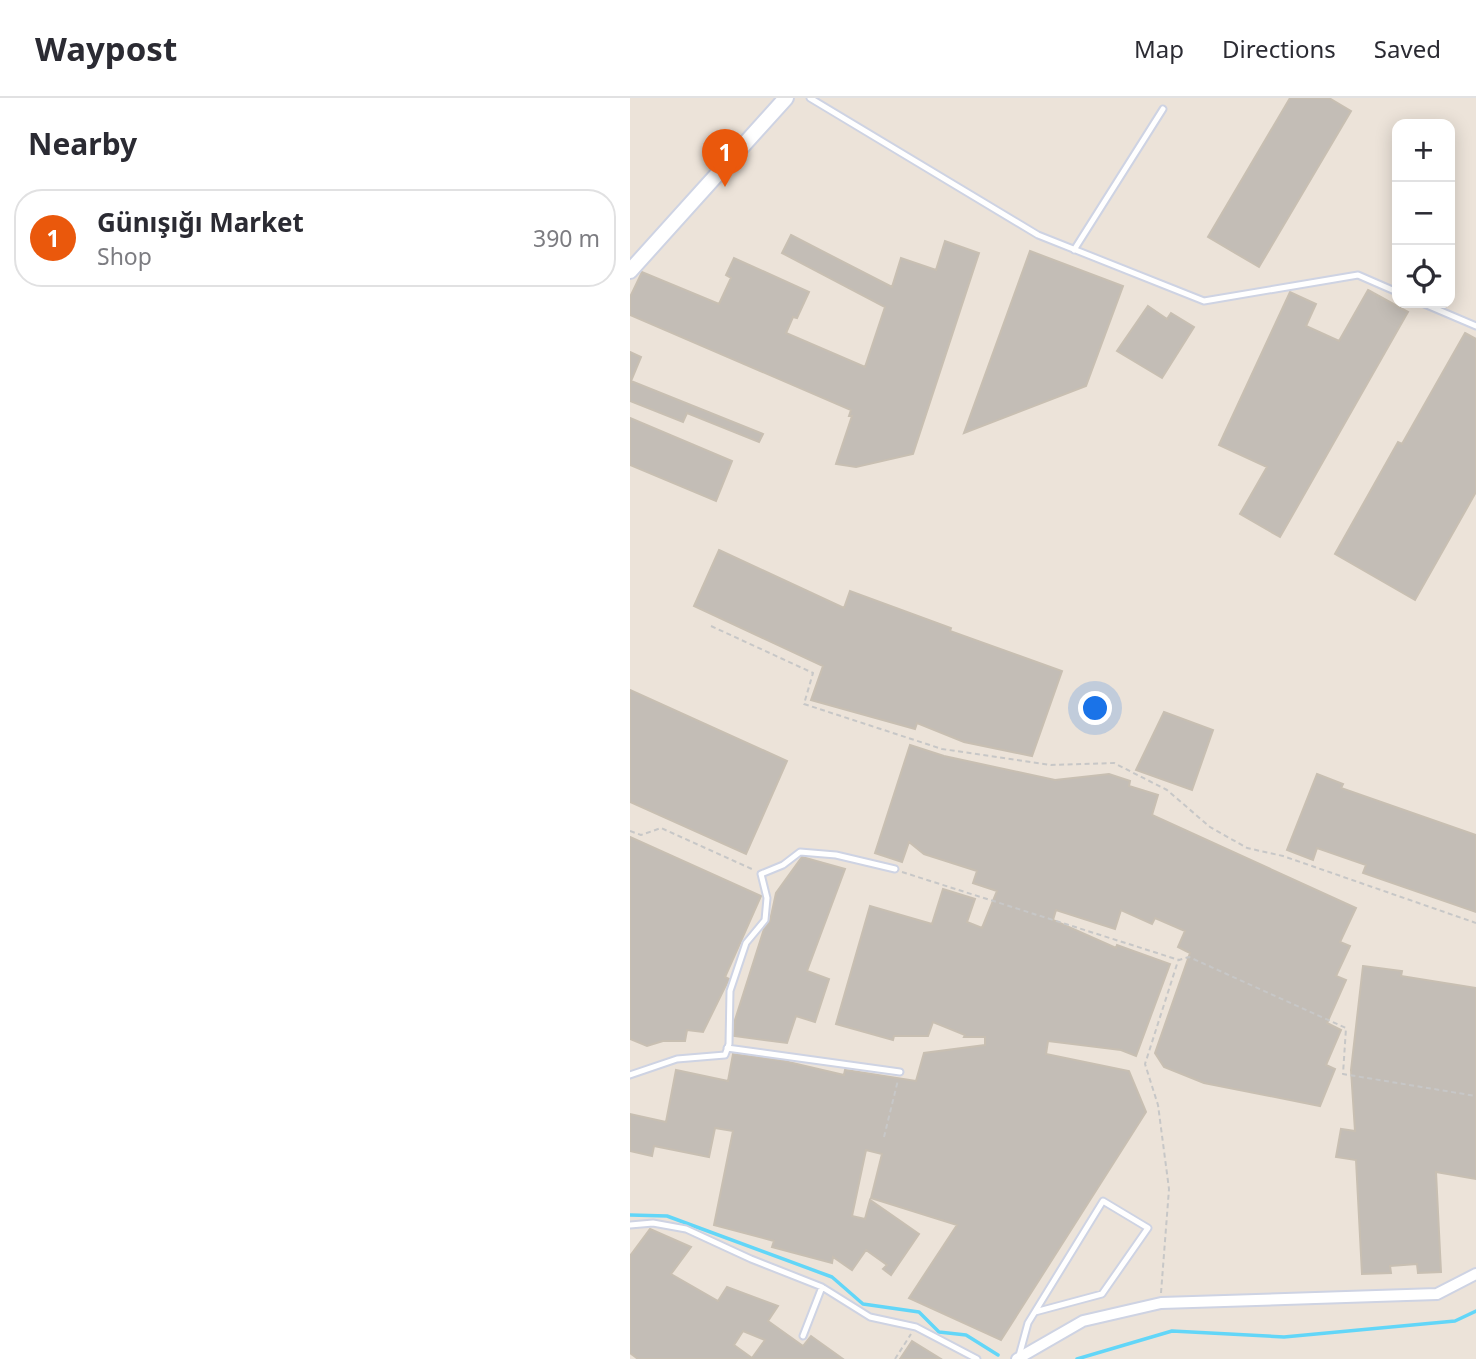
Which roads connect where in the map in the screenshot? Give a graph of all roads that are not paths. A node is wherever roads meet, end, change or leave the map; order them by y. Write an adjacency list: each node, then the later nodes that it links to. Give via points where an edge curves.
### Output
1 (786, 98): 5 (street)
2 (810, 98): 4 (lane, via 1038,235)
3 (1163, 109): 4 (lane)
4 (1074, 250): 6 (lane, via 1204,301 1358,275)
5 (630, 271)
6 (1392, 290)
7 (1434, 308): 8 (lane)
8 (1476, 326)
9 (895, 869): 10 (lane, via 800,852 761,874 767,898 765,920 746,943 730,991)
10 (727, 1048): 11 (lane); 12 (lane, via 725,1055 677,1059)
11 (900, 1072)
12 (630, 1075)
13 (630, 1225): 15 (lane, via 653,1223 686,1229)
14 (1476, 1274): 18 (street, via 1437,1294 1161,1303 1083,1321)
15 (822, 1287): 17 (lane); 19 (lane, via 870,1317 916,1327)
16 (1035, 1312): 16 (lane, via 1103,1201 1148,1228 1102,1294); 18 (lane)
17 (803, 1336)
18 (1018, 1358)
19 (976, 1359)

